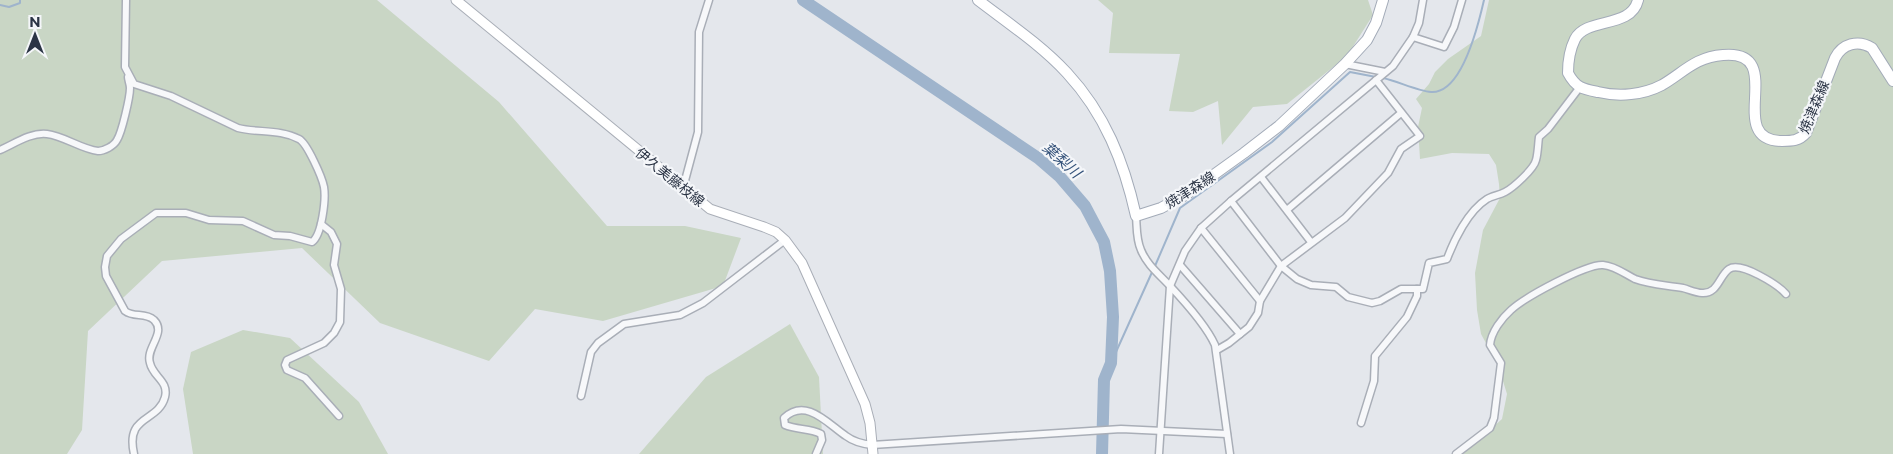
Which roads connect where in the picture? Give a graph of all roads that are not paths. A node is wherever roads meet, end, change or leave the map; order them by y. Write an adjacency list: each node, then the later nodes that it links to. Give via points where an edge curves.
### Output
1 (126, 0): 12 (street)
2 (456, 0): 19 (main road, 伊久美藤枝線)
3 (978, 0): 22 (main road, via 1067,72 1085,95 1113,143 1127,177)
4 (1383, 0): 10 (main road, 焼津森線, via 1367,40)
5 (1423, 0): 9 (street)
6 (1462, 0): 9 (street, via 1454,28 1444,47)
7 (1638, 0): 15 (main road, via 1628,14 1613,22 1584,29 1575,38 1568,73 1573,83)
8 (707, 1): 19 (street, via 699,32 698,132)
9 (1414, 37): 11 (street)
10 (1345, 64): 11 (street); 22 (main road, 焼津森線, via 1279,126 1244,153 1187,194 1161,208)
11 (1385, 72): 13 (street)
12 (127, 73): 17 (street, via 130,88 122,124 117,141 107,148 93,150 46,134 31,136); 23 (street, via 134,84 171,96 227,124 250,131 280,132 302,140 324,186)
13 (1376, 80): 16 (street); 18 (street)
14 (1893, 81): 15 (main road, 焼津森線, via 1867,44 1846,46 1835,58 1806,133 1793,141 1776,141 1758,131 1754,111 1754,68 1740,56 1712,56 1686,67 1650,91 1635,94 1603,93)
15 (1580, 87): 30 (street, via 1539,136 1536,161 1516,185 1487,199 1477,209 1462,226 1447,259 1429,263 1423,289)
16 (1400, 113): 21 (street); 26 (street, via 1420,136 1401,149 1388,173 1345,218)
17 (0, 150)
18 (1262, 177): 20 (street); 21 (street)
19 (683, 188): 25 (main road, 伊久美藤枝線, via 710,210 764,227)
20 (1231, 201): 24 (street); 28 (street)
21 (1288, 210): 26 (street)
22 (1136, 216): 29 (street, via 1141,250 1151,267)
23 (321, 224): 36 (street, via 332,232 337,244 334,265 341,289 340,322 324,343 287,360 285,365 287,370 305,378); 41 (street, via 312,242 274,235 243,221 209,220 186,213 156,213 111,250 107,256 106,276 125,311 130,315 146,315 158,326 150,364 164,382 166,392 160,406 135,427 132,436)
24 (1201, 228): 27 (street, via 1185,251); 32 (street)
25 (785, 240): 35 (street, via 702,303 680,315 624,324 598,343 591,352); 40 (main road, 伊久美藤枝線, via 802,263 864,404)
26 (1311, 242): 28 (street)
27 (1180, 265): 29 (street); 33 (street)
28 (1281, 266): 30 (street, via 1311,285 1336,287 1348,297 1372,303 1401,289); 32 (street)
29 (1170, 286): 34 (street, via 1207,331); 38 (street)
30 (1418, 289): 37 (street, via 1407,317 1375,356 1374,381)
31 (1786, 294): 45 (street, via 1764,277 1733,267 1707,293 1654,285 1602,265 1558,280 1511,310 1495,330 1490,345 1501,363 1494,418 1490,428)
32 (1260, 301): 33 (street, via 1258,313)
33 (1240, 334): 34 (street)
34 (1217, 350): 39 (street)
35 (581, 396)
36 (338, 416)
37 (1360, 423)
38 (1160, 431): 39 (street); 40 (street, via 1094,430); 43 (street)
39 (1227, 434): 44 (street)
40 (873, 449): 42 (street, via 847,437 826,419 804,410 791,411 784,418 785,425 821,434)
41 (134, 454)
42 (816, 454)
43 (1159, 454)
44 (1230, 454)
45 (1456, 454)

